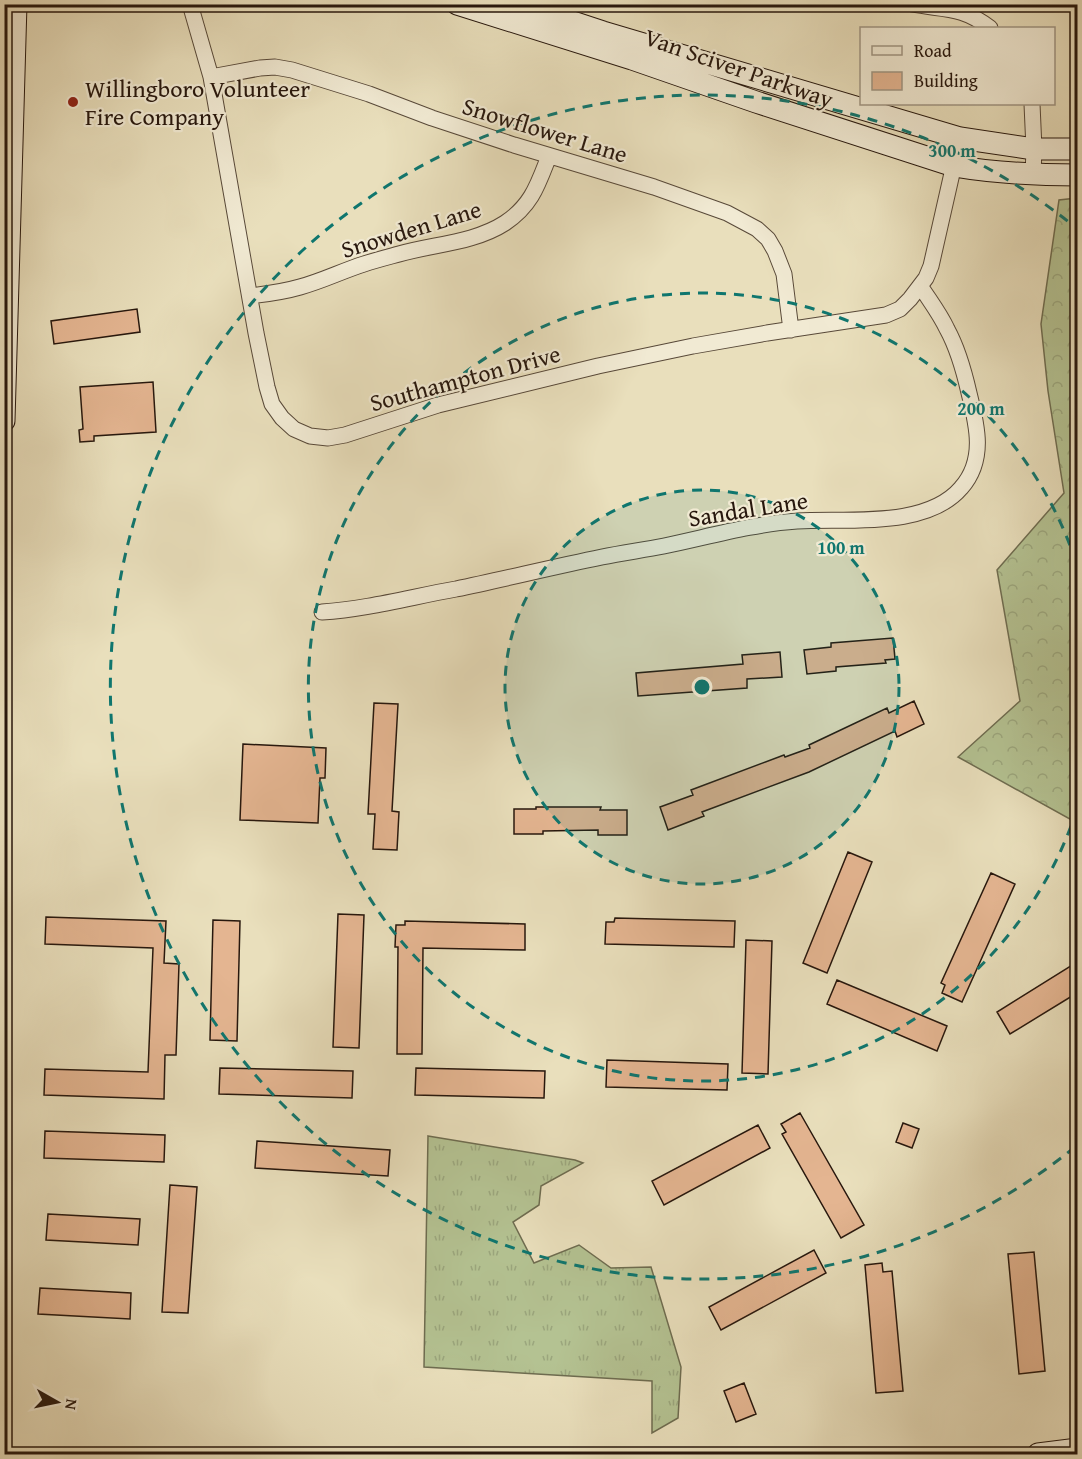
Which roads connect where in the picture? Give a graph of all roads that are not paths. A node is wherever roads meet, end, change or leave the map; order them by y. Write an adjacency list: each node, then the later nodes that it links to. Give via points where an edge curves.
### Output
1 (16, 4): 20 (street)
2 (190, 4): 8 (street, Southampton Drive)
3 (457, 4): 14 (street, Van Sciver Parkway)
4 (518, 4): 10 (street, Van Sciver Parkway)
5 (912, 4): 6 (street)
6 (946, 6): 7 (street)
7 (989, 27)
8 (211, 77): 13 (street, Snowflower Lane, via 260,68 292,69); 18 (street, Southampton Drive)
9 (1032, 105): 11 (street)
10 (960, 138): 11 (street, Van Sciver Parkway); 14 (street, Southampton Drive)
11 (1034, 149): 12 (street, Van Sciver Parkway); 15 (street)
12 (1077, 149)
13 (549, 156): 18 (street, Snowden Lane, via 529,201 490,231 374,261 287,291); 19 (street, Snowflower Lane, via 702,203 757,229 768,239 784,274)
14 (954, 166): 15 (street, Van Sciver Parkway); 17 (street, Southampton Drive, via 931,266)
15 (1033, 176): 16 (street, Van Sciver Parkway)
16 (1077, 176)
17 (921, 287): 19 (street, Southampton Drive, via 900,309 886,315); 21 (street, Sandal Lane, via 949,331 978,435 975,463 969,475 963,486 942,503 886,518 758,526 382,604)
18 (250, 296): 19 (street, Southampton Drive, via 273,404 294,429 328,438 578,370)
19 (791, 330)
20 (4, 422)
21 (322, 612)
22 (1077, 1449): 23 (street)
23 (1038, 1455)

